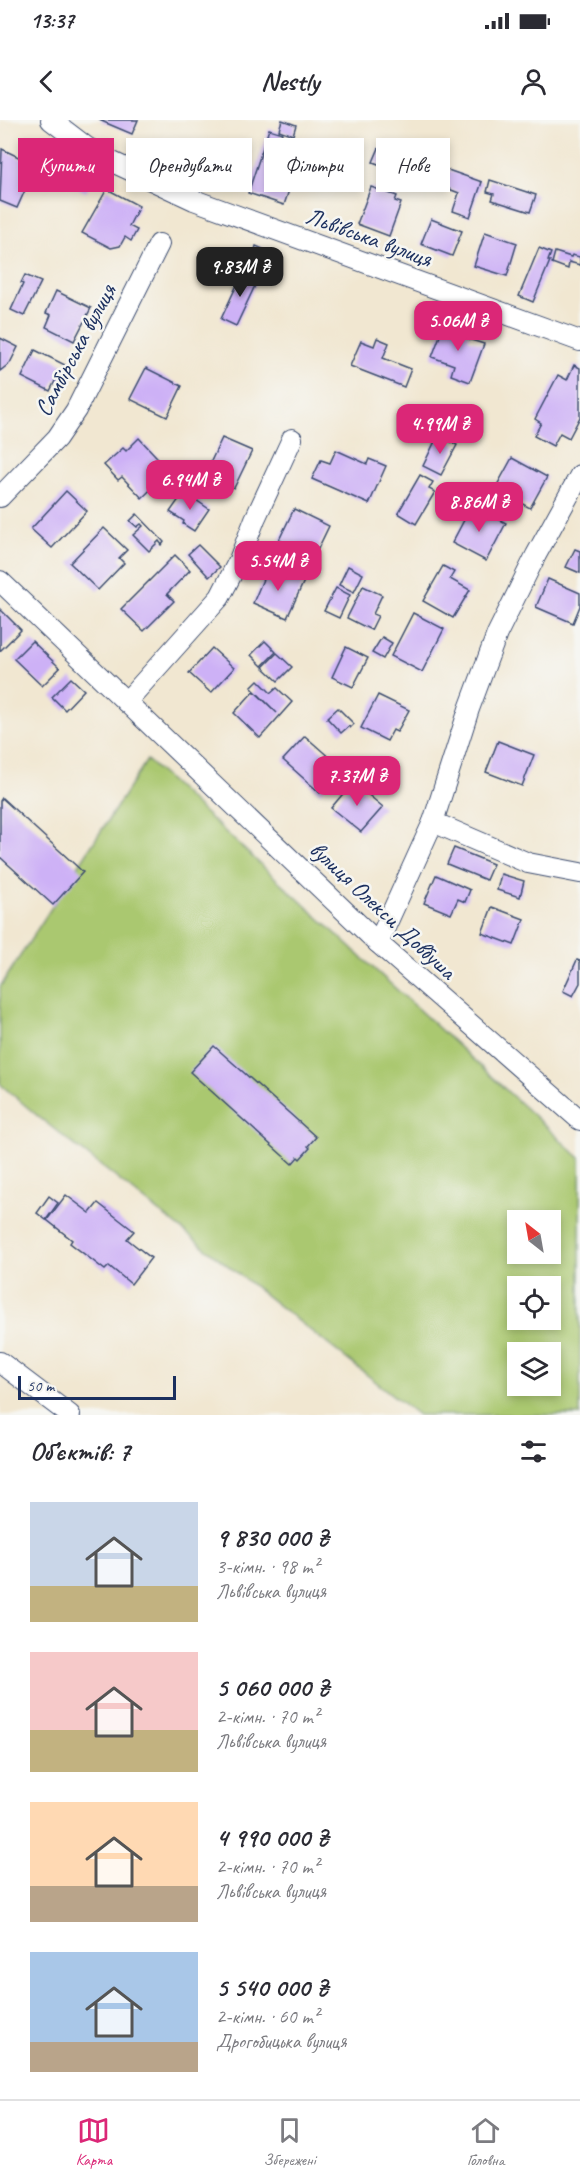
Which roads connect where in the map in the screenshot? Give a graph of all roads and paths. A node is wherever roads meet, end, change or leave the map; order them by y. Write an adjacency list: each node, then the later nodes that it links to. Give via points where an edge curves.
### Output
1 (51, 120): 3 (street, Львівська вулиця, via 106,159 194,200)
2 (159, 244): 6 (street, Самбірська вулиця, via 76,410 57,438)
3 (580, 341)
4 (292, 439): 8 (street, via 220,597)
5 (580, 475): 9 (street, via 497,634)
6 (0, 498)
7 (0, 582): 8 (street, вулиця Олекси Довбуша)
8 (126, 702): 11 (street, вулиця Олекси Довбуша)
9 (433, 822): 10 (street, via 528,863); 11 (street)
10 (580, 873)
11 (378, 943): 12 (street, вулиця Олекси Довбуша)
12 (580, 1120)
13 (0, 1362): 14 (street)
14 (70, 1415)

